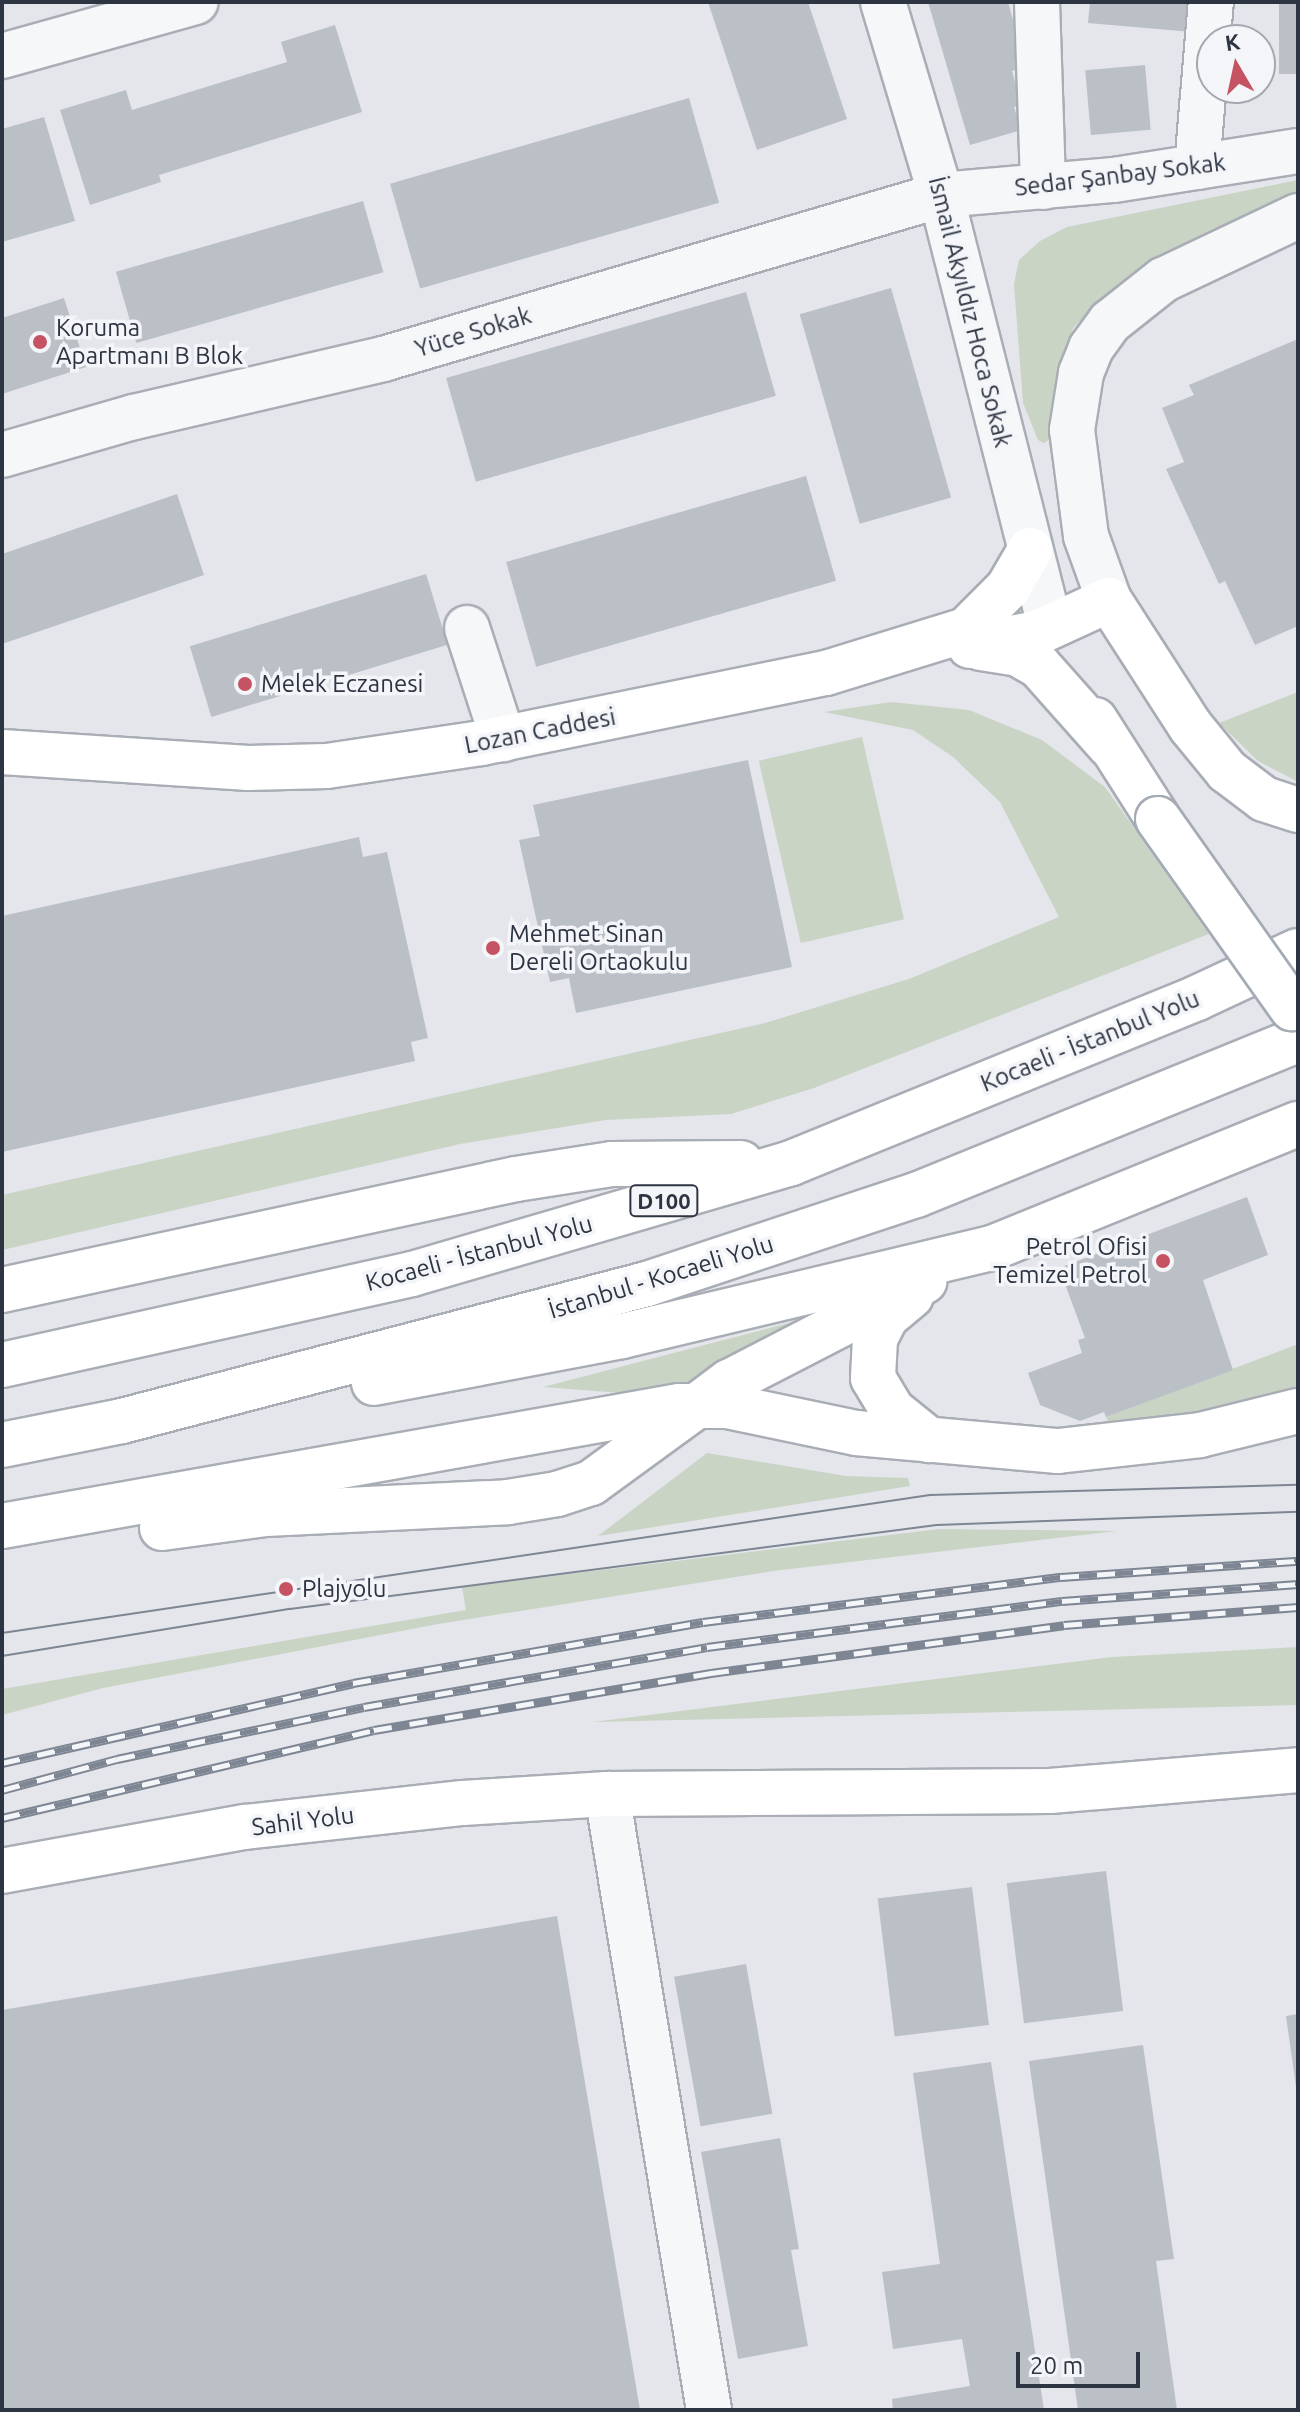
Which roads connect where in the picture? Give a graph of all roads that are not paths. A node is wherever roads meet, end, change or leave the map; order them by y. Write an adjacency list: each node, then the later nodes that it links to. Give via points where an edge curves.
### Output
1 (196, 2): 5 (street)
2 (883, 2): 9 (street, İsmail Akyıldız Hoca Sokak)
3 (1037, 2): 8 (street)
4 (1211, 2): 7 (street)
5 (2, 56)
6 (1298, 151): 7 (street, Sedar Şanbay Sokak)
7 (1197, 167): 8 (street, Sedar Şanbay Sokak)
8 (1043, 187): 9 (street, Sedar Şanbay Sokak)
9 (941, 195): 11 (street, Yüce Sokak, via 383,359 134,417); 12 (street, İsmail Akyıldız Hoca Sokak)
10 (1298, 216): 13 (street, via 1163,280 1110,322 1091,348 1081,373 1072,430 1086,536)
11 (2, 455)
12 (1030, 550): 14 (street, İsmail Akyıldız Hoca Sokak); 16 (main road, Lozan Caddesi)
13 (1109, 600): 14 (main road); 20 (main road, via 1191,727 1227,771 1264,799)
14 (1049, 623): 16 (main road, via 1035,617 1013,618); 18 (main road, via 1076,687)
15 (467, 628): 17 (street)
16 (968, 638): 17 (main road, Lozan Caddesi, via 826,673); 18 (main road, via 1039,666)
17 (503, 739): 19 (main road, Lozan Caddesi, via 327,766 248,768)
18 (1110, 746): 22 (main road, bridge)
19 (2, 752)
20 (1298, 810)
21 (1298, 951): 25 (main road, Kocaeli - İstanbul Yolu / D100, via 1197,998)
22 (1298, 1017)
23 (1298, 1040): 31 (main road, İstanbul - Kocaeli Yolu, via 916,1195 762,1246 499,1325)
24 (1298, 1124): 26 (main road)
25 (791, 1163): 27 (main road, via 612,1164 516,1179); 28 (main road, Kocaeli - İstanbul Yolu / D100, via 412,1274)
26 (992, 1248): 29 (main road, via 729,1382); 31 (main road, via 460,1369); 32 (main road, via 902,1302 875,1339 873,1378 880,1395)
27 (2, 1290)
28 (2, 1365)
29 (698, 1405): 32 (main road, via 743,1408 856,1433); 34 (main road, via 555,1425); 35 (main road, via 591,1483 557,1494 508,1502 266,1514)
30 (1298, 1411): 32 (main road, via 1200,1435 1125,1446 1058,1451)
31 (122, 1421): 33 (main road, İstanbul - Kocaeli Yolu)
32 (929, 1440)
33 (2, 1445)
34 (2, 1526)
35 (2, 1552)
36 (1298, 1770): 37 (main road, Sahil Yolu, via 1050,1791)
37 (607, 1794): 38 (main road, Sahil Yolu, via 245,1827); 39 (street)
38 (2, 1871)
39 (709, 2410)

